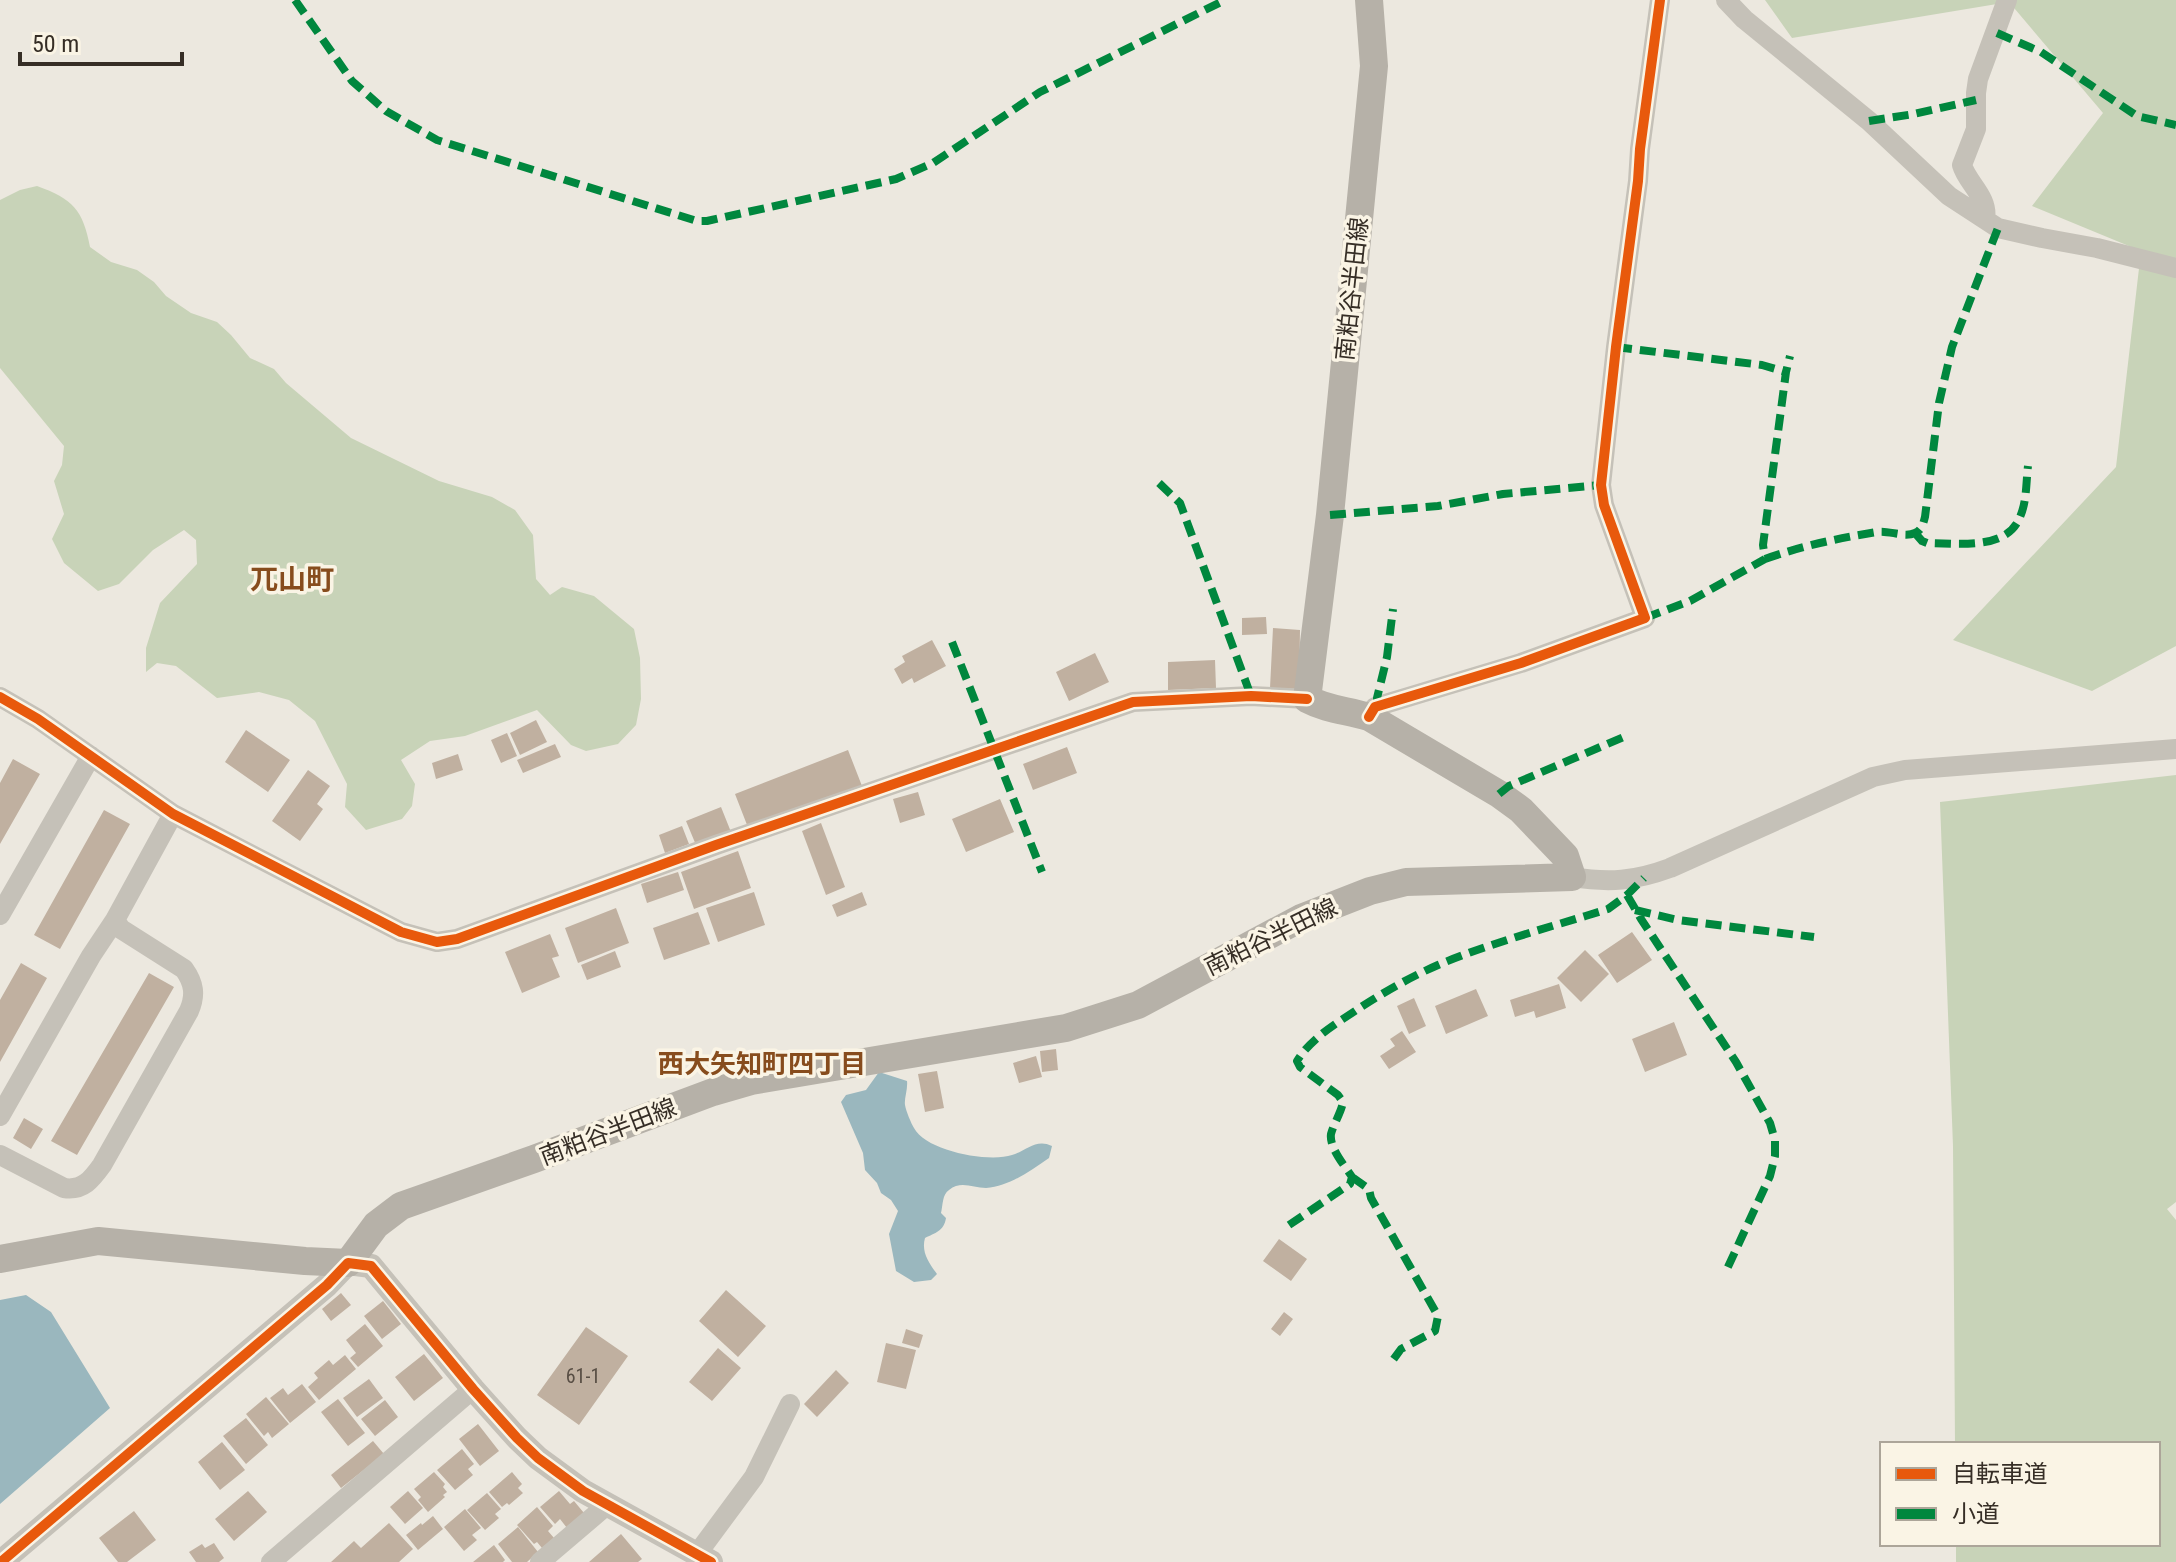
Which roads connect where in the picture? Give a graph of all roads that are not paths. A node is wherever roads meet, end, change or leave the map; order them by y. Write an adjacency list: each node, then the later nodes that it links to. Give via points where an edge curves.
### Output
1 (1369, 0): 8 (main road, 南粕谷半田線, via 1374,66)
2 (1660, 0): 9 (street, via 1601,485 1645,618 1375,707)
3 (1726, 0): 5 (street, via 1949,196)
4 (2007, 0): 5 (street, via 1978,79 1976,129 1962,165 1985,208)
5 (1985, 219): 6 (street, via 1998,228)
6 (2176, 268)
7 (0, 697): 11 (street)
8 (1307, 699): 9 (main road); 12 (street, via 1133,702 437,942 401,932)
9 (1369, 717): 13 (main road, via 1521,810 1565,856)
10 (2176, 749): 13 (street, via 1905,770 1873,777 1644,878)
11 (91, 756): 12 (street); 14 (street)
12 (173, 814): 15 (street)
13 (1572, 877): 19 (main road, 南粕谷半田線, via 1406,882 1370,891 1301,918 1138,1005 1066,1028 751,1081 713,1092 401,1206 376,1225)
14 (0, 915)
15 (115, 920): 16 (street); 17 (street, via 184,969 194,990 189,1011 102,1165 83,1186 64,1188)
16 (0, 1116)
17 (0, 1155)
18 (0, 1259): 19 (main road, via 98,1241)
19 (348, 1263): 20 (street, via 371,1266); 24 (street)
20 (473, 1389): 22 (street, via 538,1458); 25 (street)
21 (790, 1404): 23 (street, via 754,1477)
22 (607, 1505): 23 (street); 26 (street)
23 (704, 1558)
24 (1, 1562)
25 (271, 1562)
26 (540, 1562)

